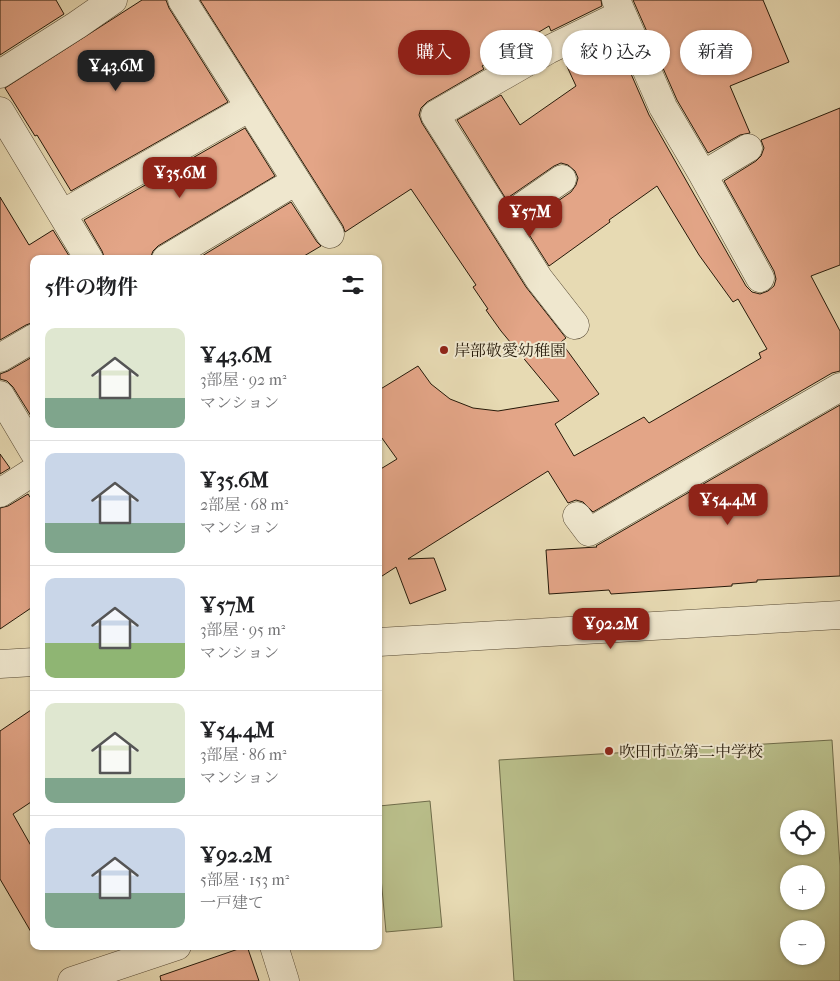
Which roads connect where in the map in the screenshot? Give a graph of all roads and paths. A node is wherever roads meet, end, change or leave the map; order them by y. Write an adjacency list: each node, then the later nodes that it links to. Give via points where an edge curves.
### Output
1 (113, 0): 4 (street)
2 (182, 0): 5 (street)
3 (618, 7): 8 (street, via 663,107); 12 (street, via 436,115)
4 (0, 74)
5 (250, 107): 10 (street); 11 (street)
6 (0, 111): 11 (street)
7 (748, 148): 8 (street)
8 (704, 175): 16 (street)
9 (562, 178): 12 (street)
10 (296, 181): 13 (street); 15 (street)
11 (62, 214): 14 (street)
12 (503, 220): 17 (street, via 539,279)
13 (330, 234)
14 (87, 255)
15 (173, 255)
16 (760, 278)
17 (575, 325)
18 (30, 340): 19 (street)
19 (0, 358)
20 (840, 387): 25 (street, via 589,532)
21 (0, 395): 22 (street)
22 (30, 445)
23 (30, 474): 24 (street)
24 (0, 493)
25 (577, 516)
26 (840, 615): 27 (street)
27 (382, 642)
28 (30, 662): 29 (street)
29 (0, 664)
30 (165, 950): 32 (street)
31 (275, 950): 33 (street)
32 (72, 981)
33 (285, 981)

